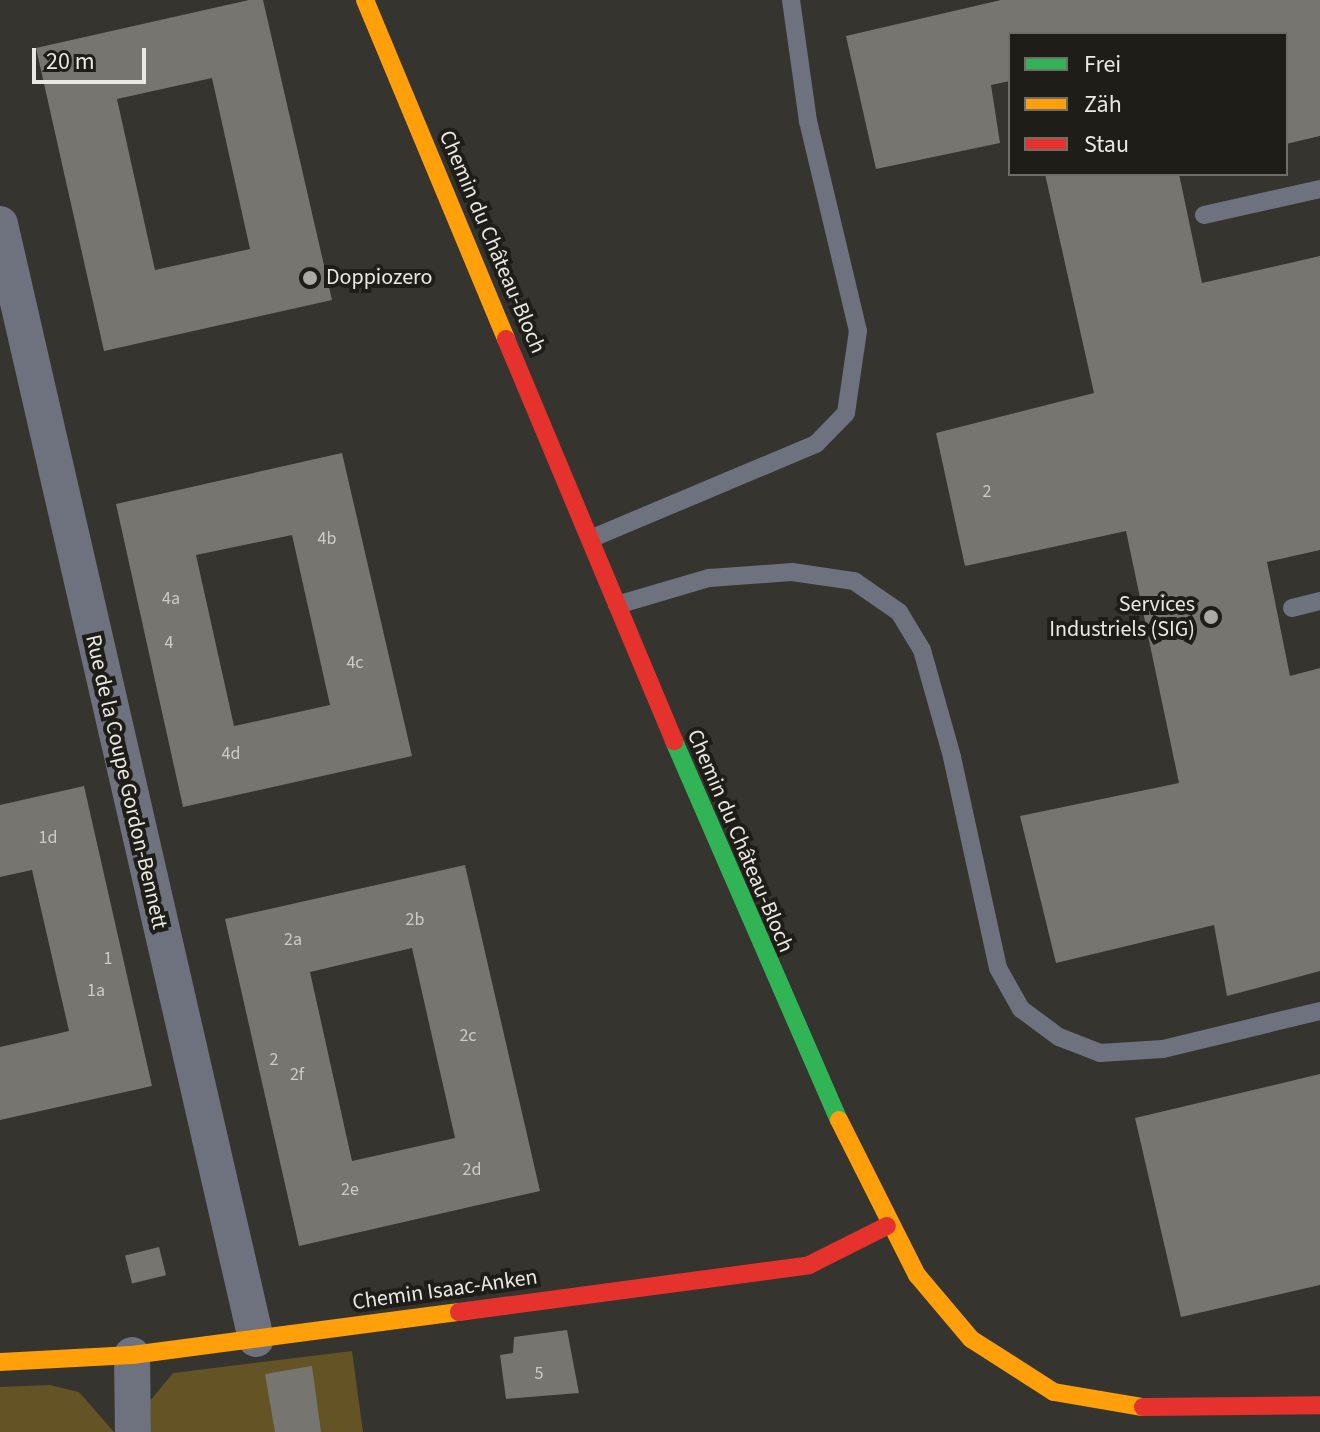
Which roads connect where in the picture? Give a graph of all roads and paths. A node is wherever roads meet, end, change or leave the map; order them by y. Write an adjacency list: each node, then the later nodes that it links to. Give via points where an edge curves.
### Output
1 (365, 0): 6 (street, Chemin du Château-Bloch)
2 (791, 0): 6 (lane, via 808,121 858,331 846,413 816,444)
3 (1320, 189): 4 (lane)
4 (1204, 215)
5 (0, 224): 12 (street, Rue de la Coupe Gordon-Bennett)
6 (590, 539): 8 (street, Chemin du Château-Bloch)
7 (1320, 601): 9 (lane)
8 (617, 605): 10 (lane, via 709,578 792,572 854,581 899,612 922,650 948,742 998,968 1021,1009 1059,1037 1100,1053 1163,1049); 11 (street, Chemin du Château-Bloch, via 797,1038)
9 (1292, 608)
10 (1320, 1011)
11 (887, 1226): 12 (street, Chemin Isaac-Anken, via 809,1265); 15 (street, Chemin du Château-Bloch, via 971,1339 1054,1392 1145,1407)
12 (256, 1339): 13 (street, Chemin Isaac-Anken)
13 (132, 1355): 14 (street, Chemin Isaac-Anken); 16 (street)
14 (0, 1362)
15 (1320, 1405)
16 (133, 1432)

